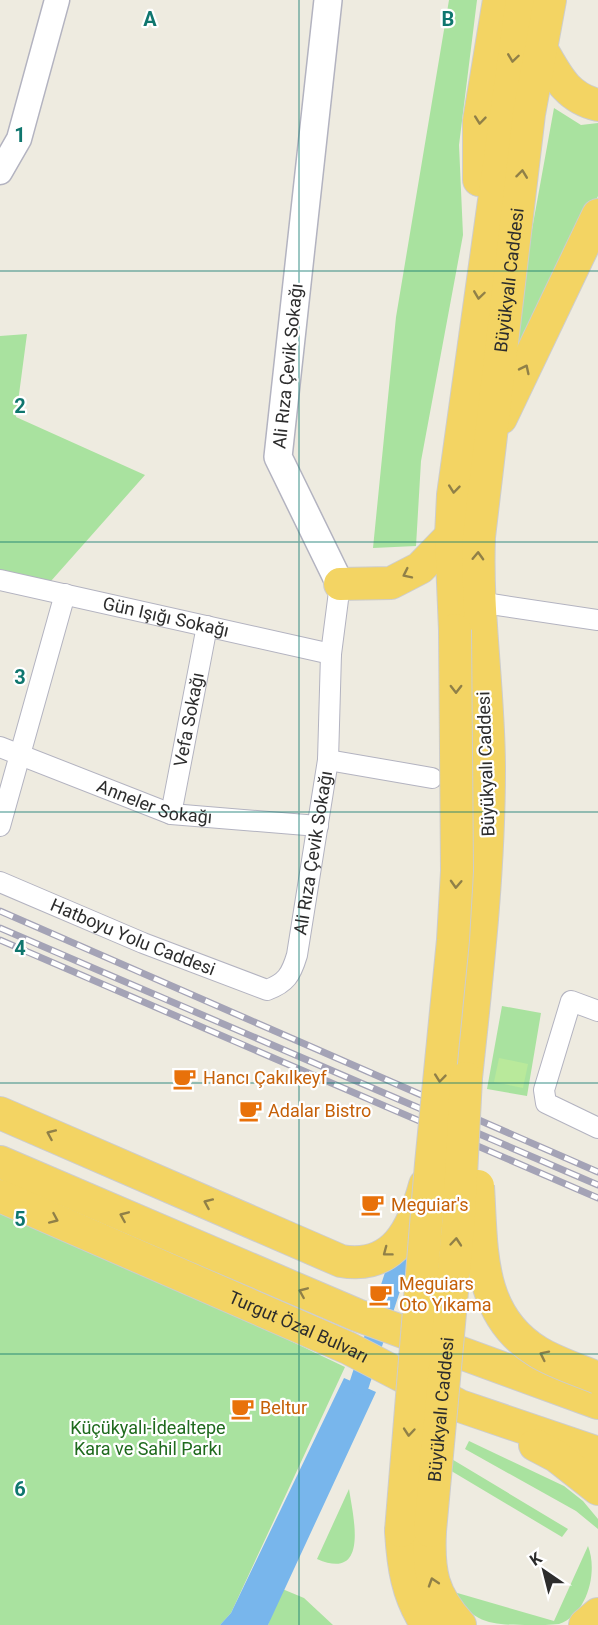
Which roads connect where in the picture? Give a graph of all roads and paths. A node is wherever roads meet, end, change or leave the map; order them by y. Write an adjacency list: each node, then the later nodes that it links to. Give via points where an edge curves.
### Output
1 (57, 0): 8 (street, via 19,139)
2 (328, 0): 14 (main road, Ali Rıza Çevik Sokağı, via 278,457)
3 (499, 0): 10 (highway, one-way to 10, via 479,121 479,184)
4 (522, 0): 10 (highway, Büyükyalı Caddesi, one-way to 10)
5 (550, 0): 6 (highway, Büyükyalı Caddesi)
6 (542, 50): 7 (highway, via 568,92); 11 (highway, Büyükyalı Caddesi, one-way to 6, via 529,114)
7 (598, 105)
8 (0, 172)
9 (598, 215): 11 (highway, one-way to 9)
10 (487, 237): 12 (highway, Büyükyalı Caddesi, one-way to 12, via 463,409)
11 (490, 440): 15 (highway, Büyükyalı Caddesi, one-way to 11)
12 (451, 536): 14 (highway, one-way to 14, via 420,568 391,583); 19 (highway, Büyükyalı Caddesi)
13 (0, 580): 16 (street, Gün Işığı Sokağı)
14 (340, 584): 20 (street, Ali Rıza Çevik Sokağı)
15 (477, 590): 17 (street, via 491,604); 19 (highway, Büyükyalı Caddesi)
16 (65, 594): 18 (street, Gün Işığı Sokağı); 22 (street)
17 (598, 620)
18 (207, 626): 20 (street, Gün Işığı Sokağı); 25 (street, Vefa Sokağı)
19 (468, 633): 31 (highway, Büyükyalı Caddesi, via 489,766 489,856); 35 (highway, Büyükyalı Caddesi, one-way to 35, bridge, via 451,962)
20 (331, 654): 23 (street, Ali Rıza Çevik Sokağı)
21 (0, 747): 22 (street, Anneler Sokağı)
22 (21, 756): 25 (street, Anneler Sokağı); 26 (street)
23 (328, 760): 24 (street); 27 (street, Ali Rıza Çevik Sokağı)
24 (432, 778)
25 (171, 814): 27 (street, Anneler Sokağı)
26 (0, 826)
27 (318, 826): 29 (street, Ali Rıza Çevik Sokağı, via 291,974 281,985)
28 (0, 882): 29 (street, Hatboyu Yolu Caddesi)
29 (267, 990)
30 (598, 1011): 33 (street, via 571,1001 544,1090 546,1103)
31 (466, 1078): 37 (highway, one-way to 31, bridge, via 535,1350 513,1330 489,1293 482,1262); 42 (highway, Büyükyalı Caddesi, one-way to 31, bridge, via 459,1215)
32 (0, 1113): 35 (highway, one-way to 32, bridge, via 417,1213 389,1253 374,1261 341,1262)
33 (598, 1128)
34 (0, 1162): 38 (highway, Turgut Özal Bulvarı, one-way to 34, via 357,1315)
35 (430, 1164): 42 (highway, one-way to 42, bridge)
36 (0, 1196): 39 (highway, Turgut Özal Bulvarı, one-way to 39, via 348,1348)
37 (598, 1378)
38 (598, 1402)
39 (460, 1406): 40 (highway, Turgut Özal Bulvarı); 41 (highway, via 556,1456)
40 (598, 1453)
41 (598, 1490)
42 (416, 1531): 44 (highway, via 408,1586); 45 (highway, one-way to 42, via 439,1598)
43 (598, 1614): 46 (highway)
44 (427, 1625)
45 (460, 1625)
46 (585, 1625)

